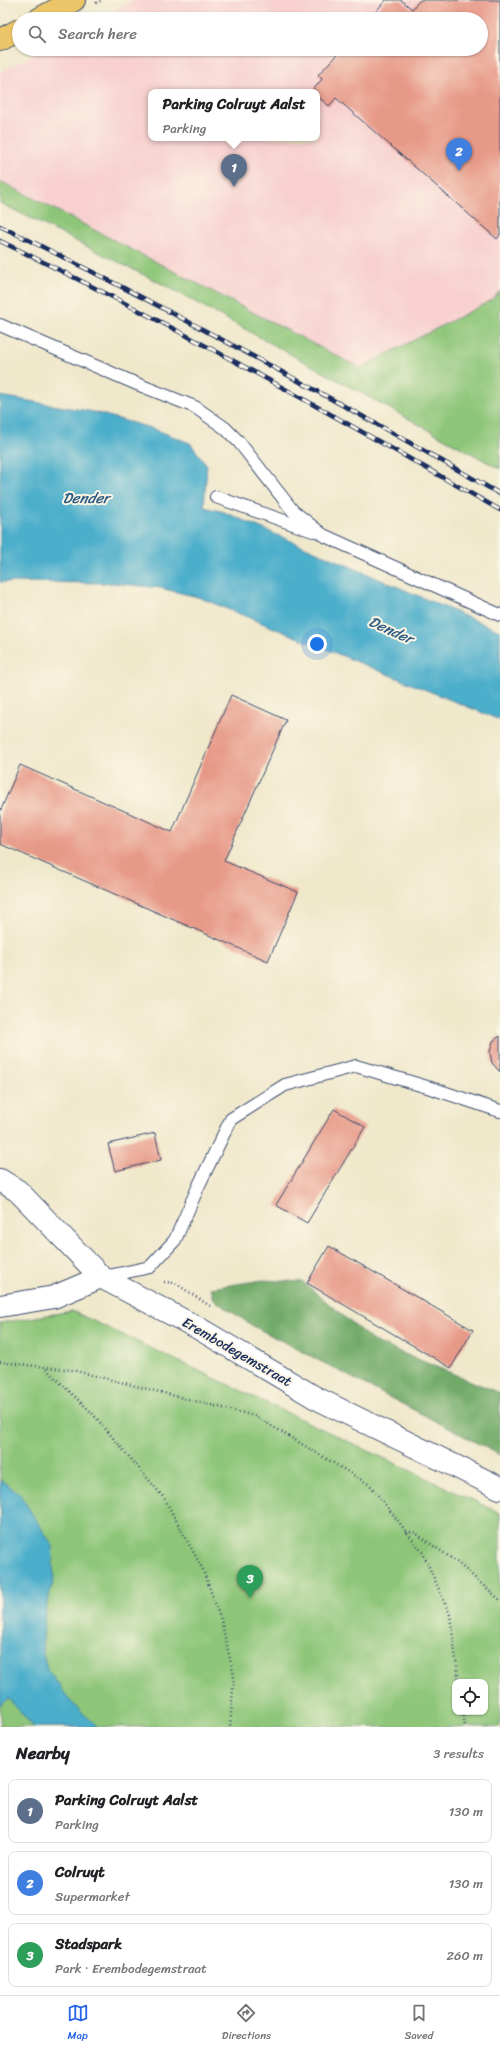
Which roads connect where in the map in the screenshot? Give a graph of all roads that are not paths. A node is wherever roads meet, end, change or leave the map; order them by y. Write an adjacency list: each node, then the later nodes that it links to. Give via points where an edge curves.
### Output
1 (74, 0): 2 (main road)
2 (52, 12)
3 (12, 34): 4 (main road)
4 (0, 40)
5 (0, 325): 7 (lane, via 116,376 195,407 240,442 293,511)
6 (216, 497): 7 (lane)
7 (323, 535): 8 (lane)
8 (500, 615)
9 (500, 1111): 11 (lane, via 356,1066 284,1084 232,1119 175,1240 150,1267)
10 (0, 1180): 11 (street, Erembodegemstraat, via 18,1191)
11 (101, 1278): 12 (street, via 54,1297); 13 (street, Erembodegemstraat, via 198,1328 316,1398)
12 (0, 1306)
13 (500, 1488)

